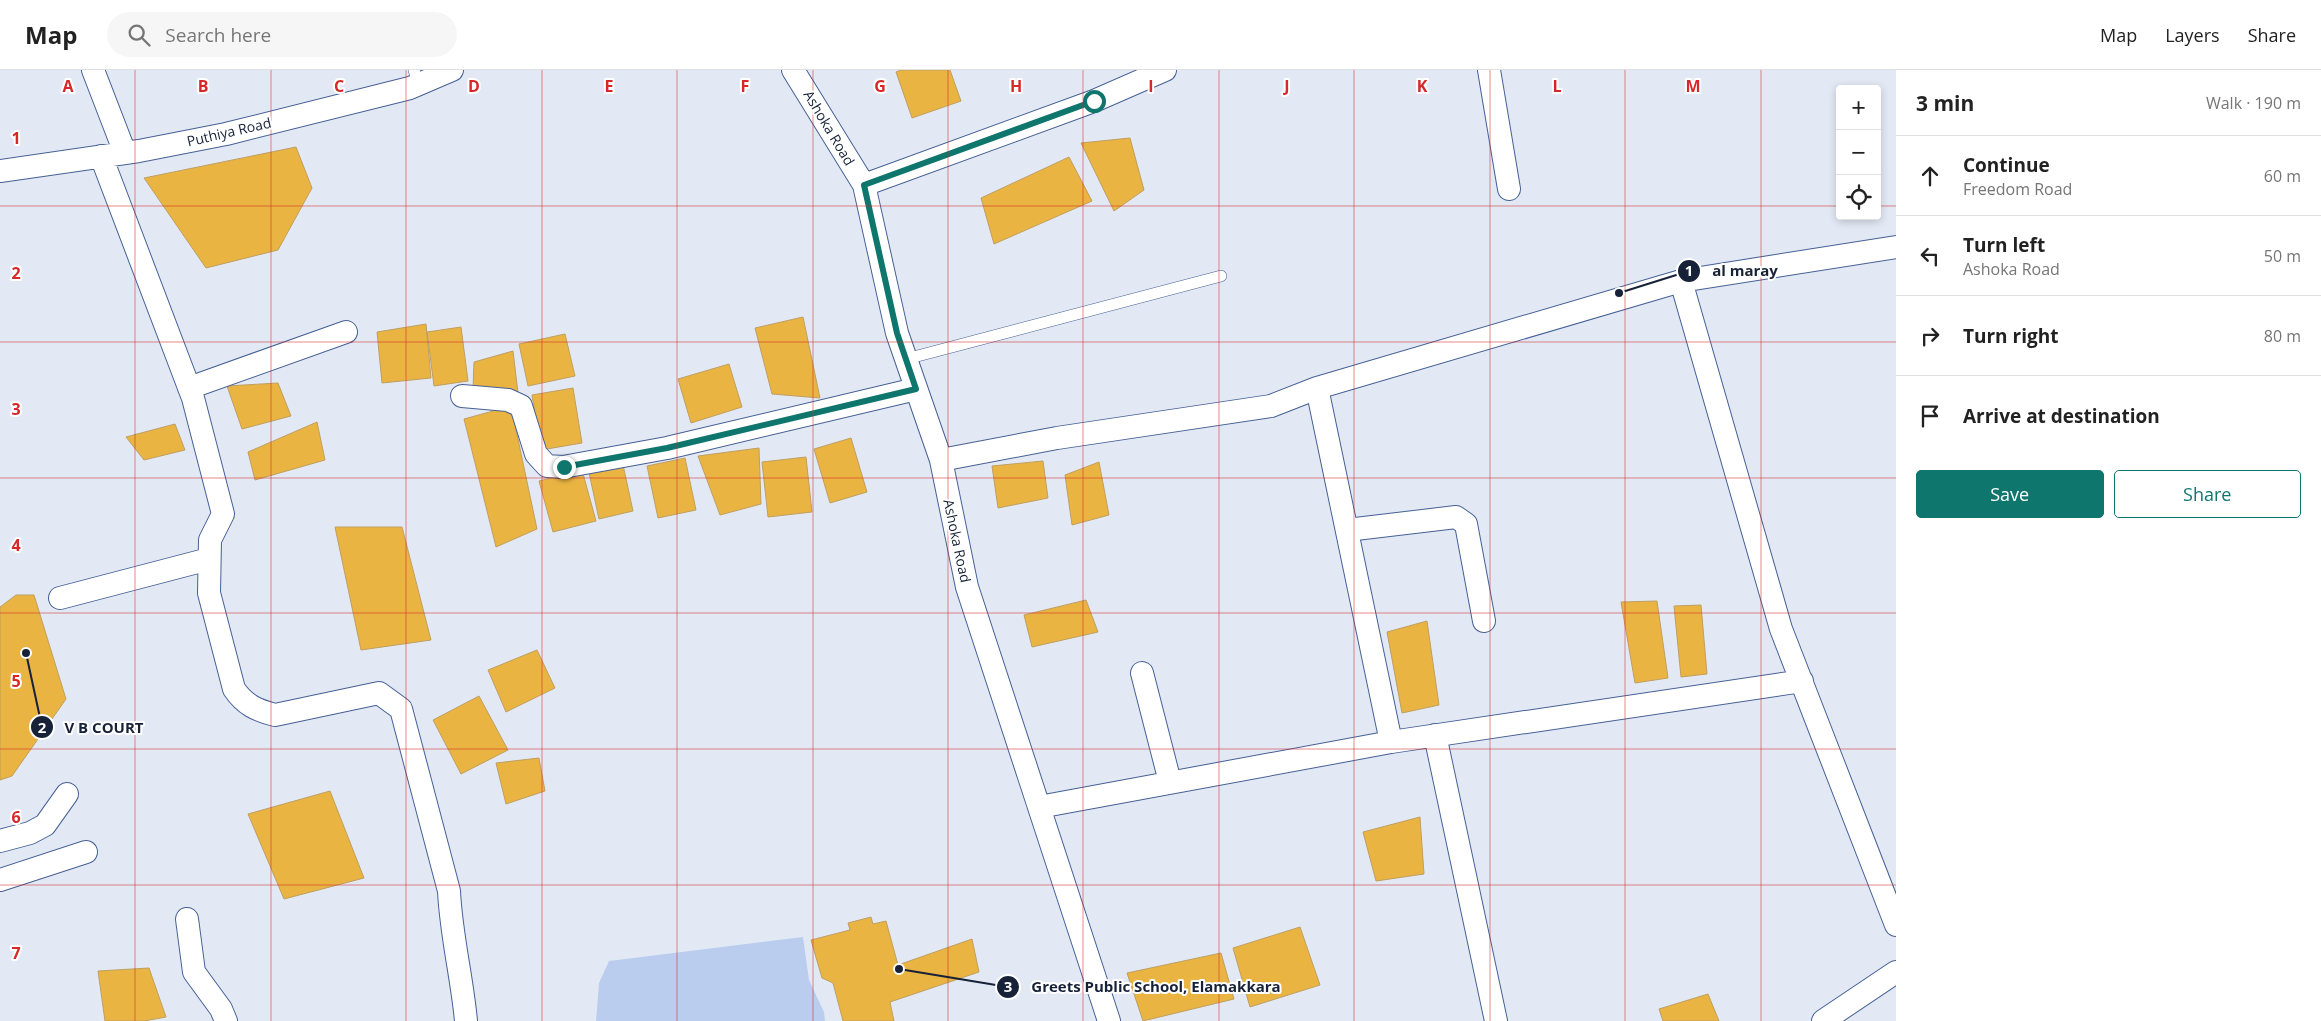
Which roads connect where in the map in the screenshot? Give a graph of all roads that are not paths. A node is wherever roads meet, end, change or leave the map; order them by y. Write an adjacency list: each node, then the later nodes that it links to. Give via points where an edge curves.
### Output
1 (93, 70): 7 (street)
2 (452, 70): 6 (street, Puthiya Road)
3 (793, 70): 10 (street, Ashoka Road)
4 (1165, 70): 10 (street, via 1094,101)
5 (1488, 70): 11 (street)
6 (416, 77): 7 (street, Puthiya Road, via 226,134)
7 (125, 153): 8 (street, Puthiya Road)
8 (101, 156): 9 (street, Puthiya Road); 17 (street)
9 (0, 171)
10 (864, 185): 16 (street, Ashoka Road, via 897,333)
11 (1509, 189)
12 (1896, 247): 14 (street)
13 (1221, 276): 16 (lane)
14 (1681, 281): 18 (street); 27 (street, via 1781,629)
15 (346, 332): 17 (street)
16 (906, 359): 19 (street, Ashoka Road)
17 (189, 388): 23 (street, via 224,514 210,540)
18 (1317, 388): 21 (street, via 1271,406 1057,438); 22 (street)
19 (916, 389): 20 (street, via 667,448 564,467 547,466 536,454 521,406 508,400); 21 (street, Ashoka Road)
20 (462, 396)
21 (940, 460): 32 (street, Ashoka Road, via 967,587)
22 (1347, 530): 25 (street, via 1456,517 1466,524); 29 (street)
23 (208, 559): 24 (street); 40 (street, via 208,593 234,689 243,702 274,715 378,693 401,709 449,891)
24 (60, 598)
25 (1484, 621)
26 (1142, 673): 30 (street)
27 (1802, 681): 28 (street); 37 (street)
28 (1435, 735): 29 (street); 42 (street)
29 (1391, 742): 30 (street)
30 (1170, 782): 32 (street)
31 (67, 794): 33 (street, via 45,825 30,833)
32 (1039, 807): 41 (street, Ashoka Road)
33 (0, 841)
34 (86, 852): 35 (street)
35 (0, 880)
36 (187, 919): 39 (street, via 194,972 221,1009)
37 (1896, 925)
38 (1896, 972): 43 (street)
39 (225, 1021)
40 (466, 1021)
41 (1109, 1021)
42 (1496, 1021)
43 (1823, 1021)

